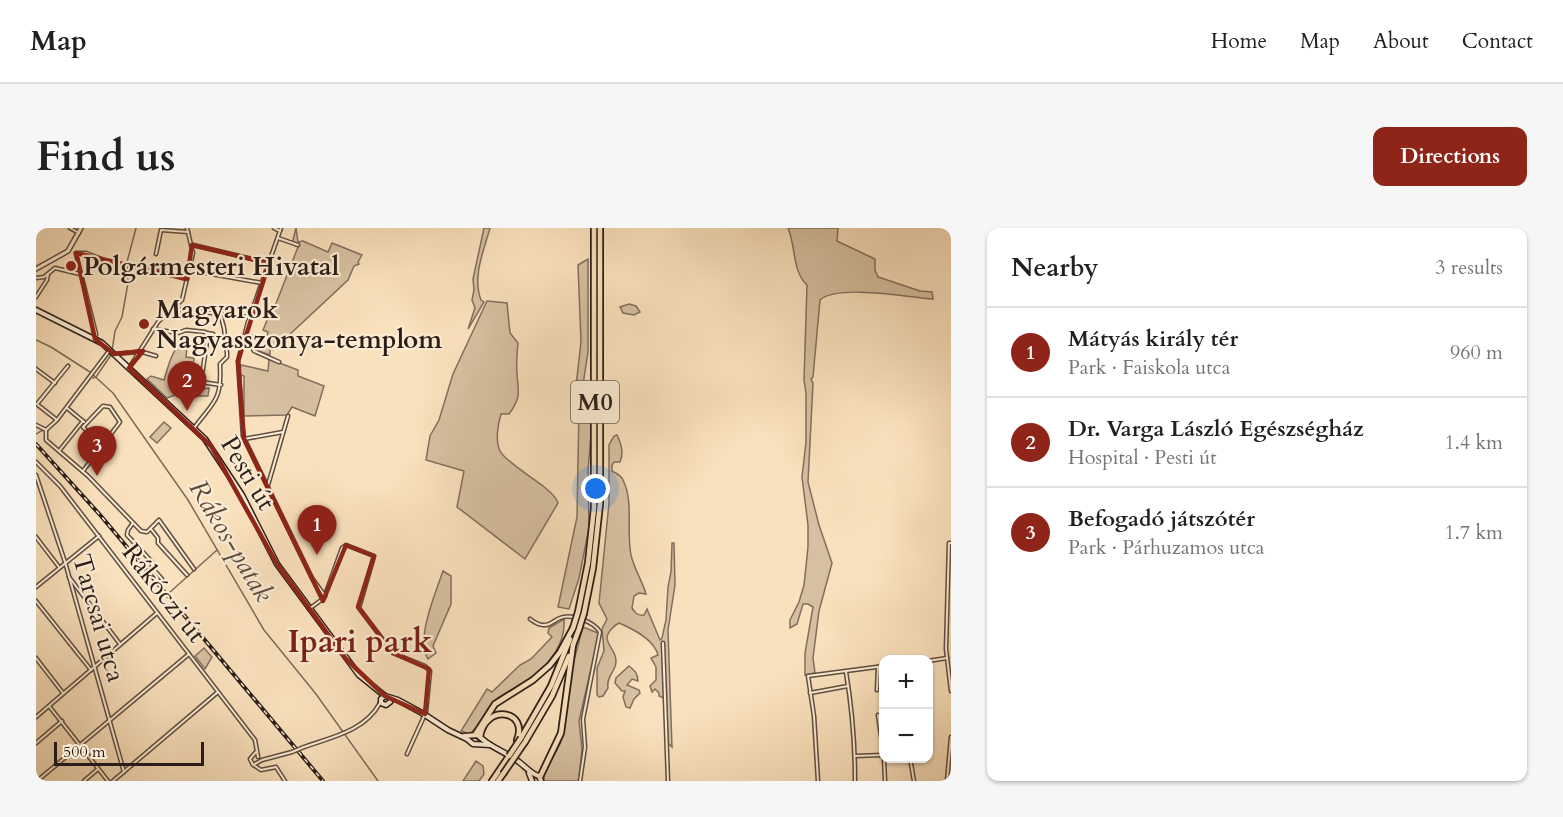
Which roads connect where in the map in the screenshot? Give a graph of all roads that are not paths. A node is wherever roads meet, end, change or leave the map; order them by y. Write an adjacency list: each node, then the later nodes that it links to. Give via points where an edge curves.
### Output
1 (70, 228): 8 (street)
2 (81, 228): 8 (street)
3 (187, 228): 9 (street)
4 (274, 228): 7 (street)
5 (594, 228): 80 (highway, M0, via 594,508)
6 (600, 228): 80 (highway, M0, via 600,504 593,568)
7 (281, 230): 10 (street)
8 (79, 232): 13 (street)
9 (188, 232): 11 (street); 15 (street, via 161,230)
10 (278, 238): 12 (street); 16 (street)
11 (192, 245): 16 (street); 18 (street)
12 (298, 245)
13 (69, 249): 14 (street); 17 (street)
14 (76, 254): 20 (street); 22 (street, via 86,253 126,267)
15 (156, 254)
16 (269, 263): 23 (street)
17 (36, 269)
18 (189, 270): 22 (street); 23 (street)
19 (48, 274): 20 (street, via 56,268); 21 (street); 24 (street)
20 (81, 274): 35 (street)
21 (36, 278)
22 (187, 279): 25 (street)
23 (262, 283): 30 (street)
24 (36, 297)
25 (182, 300): 26 (street); 27 (street)
26 (174, 309): 27 (street); 31 (street, via 162,316)
27 (182, 309): 29 (street)
28 (36, 310): 35 (main road, Pesti út)
29 (220, 313): 30 (street); 46 (street, via 227,353 220,364)
30 (250, 317): 34 (street)
31 (153, 329): 32 (street); 37 (street)
32 (207, 333): 33 (street); 46 (street, via 201,382)
33 (213, 334)
34 (245, 336): 41 (street, via 254,351); 56 (street, via 238,361)
35 (96, 339): 36 (main road, Pesti út)
36 (112, 352): 38 (street); 40 (main road, Pesti út); 48 (street)
37 (138, 352): 38 (street); 39 (street); 43 (street)
38 (121, 353): 40 (street)
39 (156, 356)
40 (121, 360): 43 (main road, Pesti út)
41 (279, 362)
42 (68, 366): 45 (street)
43 (129, 368): 53 (main road, Pesti út)
44 (36, 369): 45 (street)
45 (55, 383): 47 (street)
46 (221, 385): 53 (street, via 217,400)
47 (37, 404): 50 (street)
48 (67, 408): 50 (street); 51 (street)
49 (288, 416): 55 (street)
50 (56, 420): 54 (street)
51 (83, 424): 57 (street); 57 (street, via 101,407 110,407 120,423); 58 (street)
52 (36, 425): 54 (street)
53 (194, 428): 79 (main road, Pesti út, via 217,455 273,558)
54 (43, 430): 58 (street, via 45,439)
55 (284, 432): 56 (street); 62 (street)
56 (244, 439): 62 (street)
57 (102, 446): 60 (street)
58 (59, 451): 60 (street)
59 (36, 462): 65 (street, Rákóczi út)
60 (83, 471): 63 (street)
61 (36, 475): 68 (street, Tarcsai utca)
62 (267, 486): 76 (street, via 312,578)
63 (132, 522): 64 (street, via 143,532); 74 (street, via 127,535)
64 (150, 528): 70 (street, via 159,520); 72 (street, via 158,543)
65 (99, 536): 68 (street); 81 (street, Rákóczi út)
66 (36, 537): 69 (street)
67 (950, 543): 71 (street)
68 (65, 562): 69 (street); 73 (street, Tarcsai utca)
69 (59, 567): 75 (street)
70 (194, 569)
71 (950, 569): 77 (street)
72 (188, 575)
73 (68, 576): 86 (street); 94 (street, Tarcsai utca)
74 (162, 579)
75 (36, 587)
76 (325, 596): 79 (street); 107 (street, via 342,548 349,544 374,556 359,608 393,653 429,669)
77 (949, 596): 83 (street)
78 (36, 601): 96 (street)
79 (309, 609): 105 (main road, Pesti út, via 354,669)
80 (581, 612): 84 (highway, M0, bridge)
81 (157, 613): 86 (street); 90 (street, Rákóczi út)
82 (530, 619): 144 (street, via 546,626 570,617 590,623 600,632 583,719 585,747)
83 (949, 622): 88 (street)
84 (576, 628): 87 (highway, M0); 114 (highway, via 550,665 495,704); 116 (highway, M0)
85 (663, 643): 145 (street)
86 (120, 644): 94 (street)
87 (573, 645): 116 (highway, M0, via 552,696); 136 (highway, via 561,733)
88 (946, 649): 89 (street); 92 (street)
89 (951, 649)
90 (189, 654): 102 (street, Rákóczi út); 110 (street)
91 (36, 658): 103 (street)
92 (947, 658): 93 (street); 98 (street)
93 (933, 660)
94 (94, 667): 96 (street); 110 (street, Tarcsai utca)
95 (878, 667): 97 (street); 100 (street)
96 (91, 670): 103 (street)
97 (846, 672): 99 (street); 104 (street, via 809,675)
98 (950, 675): 101 (street)
99 (848, 686): 104 (street); 126 (street)
100 (877, 690)
101 (951, 691)
102 (218, 692): 122 (street, Rákóczi út); 134 (street)
103 (63, 693): 106 (street)
104 (810, 693): 146 (street)
105 (385, 700): 107 (main road); 129 (street, bridge, via 348,731)
106 (49, 706): 109 (street); 111 (street)
107 (425, 714): 113 (main road); 123 (street)
108 (878, 715): 112 (street)
109 (36, 717)
110 (110, 720): 119 (street); 134 (street, Tarcsai utca)
111 (62, 721): 118 (street); 119 (street)
112 (879, 722)
113 (458, 735): 114 (main road); 117 (main road)
114 (477, 736): 117 (main road); 120 (main road); 121 (main road); 125 (highway, bridge, via 496,714 516,720 519,737)
115 (951, 737): 150 (street)
116 (523, 740): 125 (highway, M0, bridge); 135 (highway, M0, bridge)
117 (471, 741): 120 (main road)
118 (36, 743)
119 (80, 744): 133 (street); 137 (street)
120 (478, 744): 121 (main road)
121 (490, 745): 136 (main road, via 523,765)
122 (258, 749): 124 (street); 128 (street)
123 (407, 754)
124 (254, 755): 128 (street); 132 (street, via 250,760)
125 (509, 756): 135 (highway, M0)
126 (855, 756): 127 (street); 147 (street)
127 (879, 756)
128 (258, 757): 129 (street); 132 (street)
129 (265, 759): 132 (street)
130 (884, 763): 148 (street)
131 (911, 763): 149 (street)
132 (257, 764): 141 (street, via 262,770 274,766)
133 (99, 768): 138 (street); 139 (street)
134 (124, 771): 140 (street)
135 (501, 773): 142 (highway, M0); 143 (highway, M0)
136 (536, 779)
137 (37, 781)
138 (84, 781)
139 (108, 781)
140 (112, 781)
141 (285, 781)
142 (492, 781)
143 (498, 781)
144 (580, 781)
145 (668, 781)
146 (818, 781)
147 (855, 781)
148 (885, 781)
149 (914, 781)
150 (947, 781)

